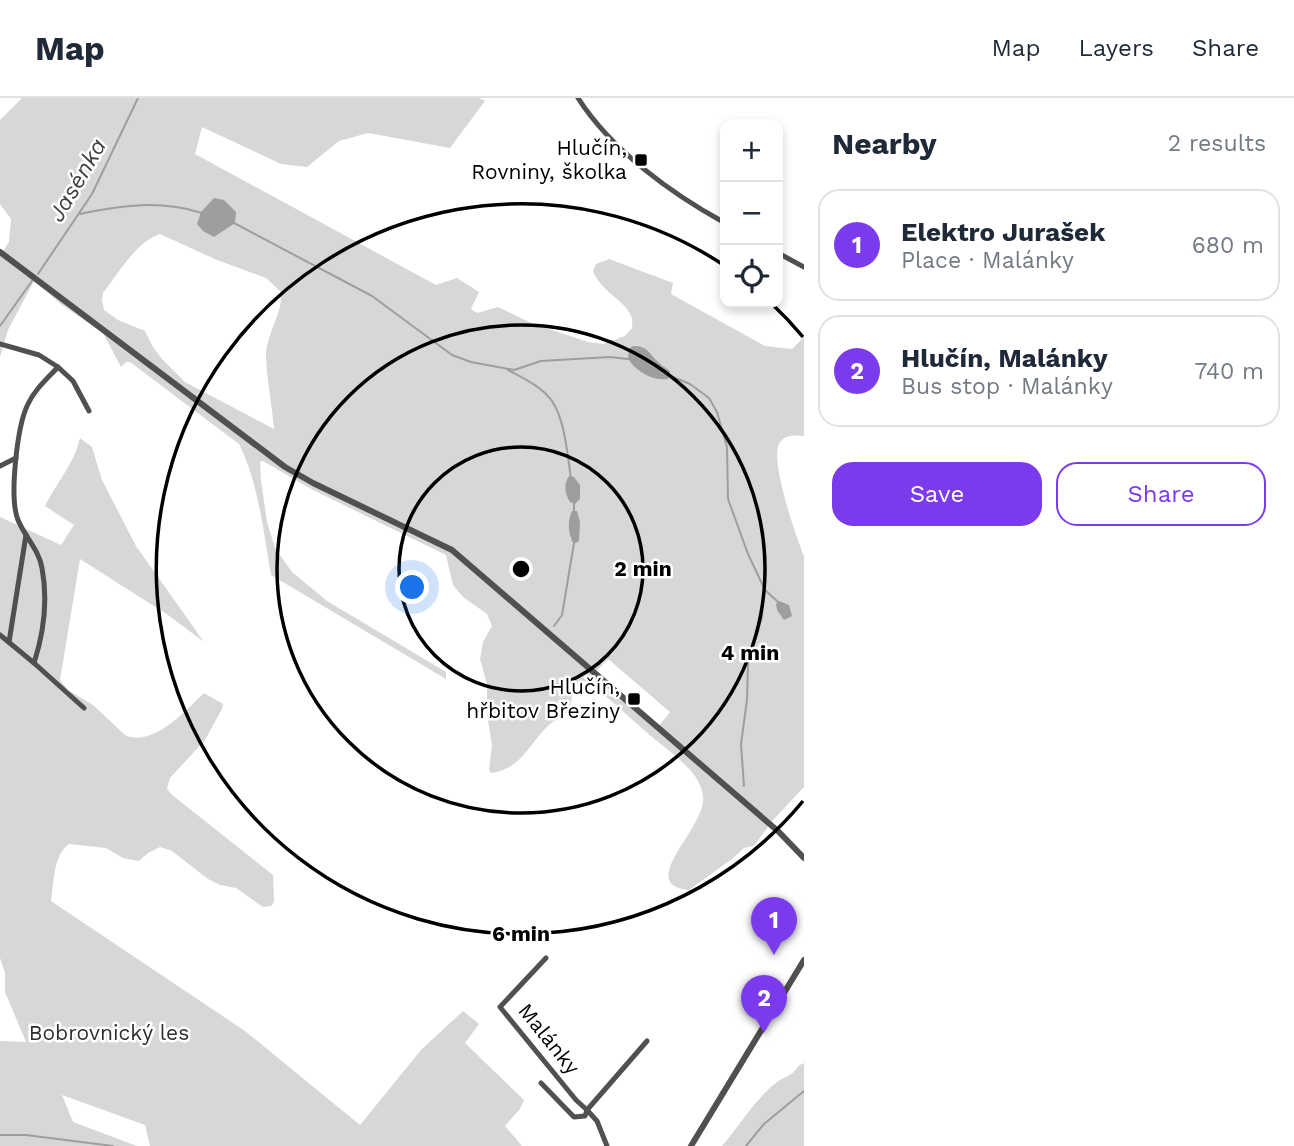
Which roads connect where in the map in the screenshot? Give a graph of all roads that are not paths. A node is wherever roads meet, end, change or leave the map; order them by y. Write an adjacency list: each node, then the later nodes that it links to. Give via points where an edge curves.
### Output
1 (578, 98): 2 (street, via 595,122 634,159 676,194)
2 (720, 220)
3 (0, 251): 16 (street, via 285,467 452,550)
4 (783, 256): 5 (street)
5 (804, 267)
6 (0, 344): 7 (street, via 39,355)
7 (58, 367): 8 (street, via 73,381); 9 (street, via 27,406)
8 (89, 411)
9 (16, 458): 10 (street); 11 (street, via 17,518)
10 (0, 466)
11 (26, 534): 13 (street); 14 (street, via 42,566 45,614)
12 (0, 635): 13 (street)
13 (9, 642): 14 (street)
14 (34, 663): 15 (street)
15 (84, 708)
16 (804, 858)
17 (546, 958): 21 (street, Malánky, via 500,1007)
18 (804, 960): 23 (street)
19 (647, 1041): 21 (street)
20 (541, 1083): 21 (street, via 574,1117 585,1116)
21 (587, 1110): 22 (street, Malánky)
22 (607, 1146)
23 (691, 1146)

